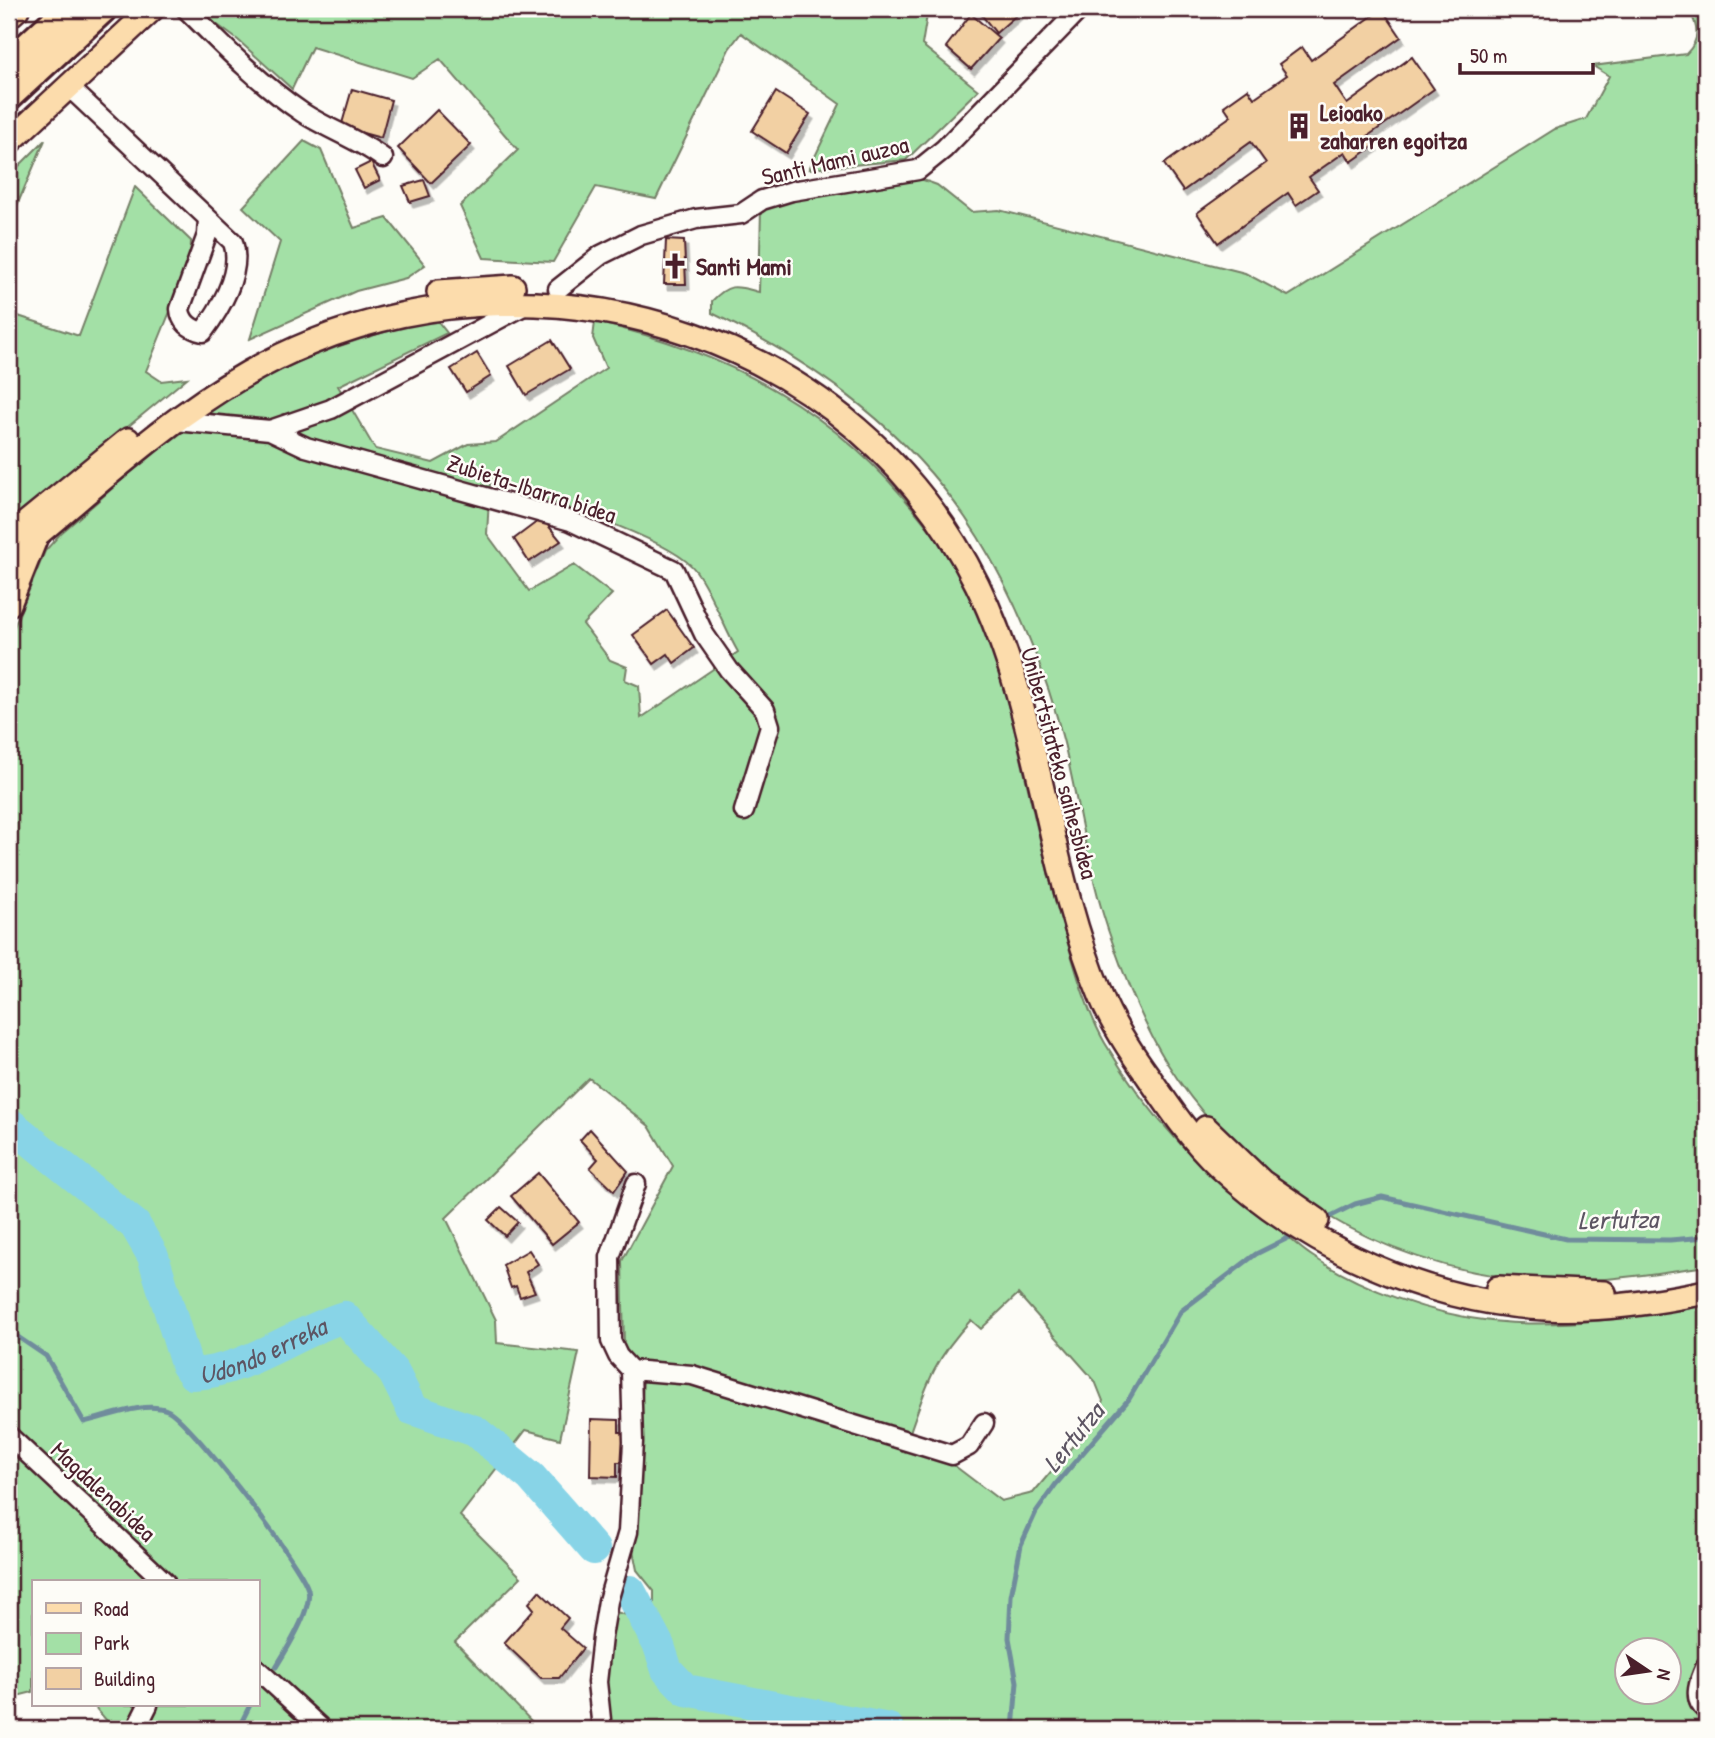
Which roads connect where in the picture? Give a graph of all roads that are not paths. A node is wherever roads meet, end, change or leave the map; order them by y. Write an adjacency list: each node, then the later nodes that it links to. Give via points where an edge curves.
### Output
1 (17, 9): 7 (main road)
2 (68, 9): 8 (highway)
3 (103, 9): 10 (highway)
4 (152, 9): 9 (main road)
5 (186, 9): 14 (street, via 285,100)
6 (1080, 9): 16 (street, Santi Mami auzoa, via 918,170 792,191 762,200 741,214 696,219 641,235 601,255)
7 (9, 16)
8 (9, 63)
9 (69, 88): 11 (main road); 15 (street)
10 (9, 96)
11 (49, 106): 12 (main road); 13 (main road)
12 (9, 142)
13 (9, 148)
14 (383, 158)
15 (208, 219): 15 (street, via 233,242 238,256 225,298 203,332 181,318 180,309 207,235)
16 (558, 289): 21 (main road, Unibertsitateko saihesbidea, via 469,287 422,294 307,328 212,376); 26 (main road, Unibertsitateko saihesbidea, via 677,312 782,358 876,426 949,509 1006,618 1046,740 1092,926 1121,1005 1156,1065 1227,1152 1327,1227 1382,1255 1449,1277 1501,1289 1597,1293)
17 (532, 302): 18 (main road, Unibertsitateko saihesbidea, via 428,307 375,320 308,343 248,372); 19 (street, via 331,409); 27 (main road, Unibertsitateko saihesbidea, via 577,306 714,341 764,365 842,416 911,483 977,584 998,636 1026,719 1101,998 1173,1113 1218,1166 1273,1210 1327,1243 1432,1288 1543,1308 1609,1307)
18 (176, 421): 19 (street); 20 (main road, Unibertsitateko saihesbidea)
19 (270, 430): 24 (street, Zubieta-Ibarra bidea, via 306,447 571,521 674,570 704,634 765,710 770,726)
20 (36, 535): 22 (main road, Unibertsitateko saihesbidea); 23 (main road)
21 (9, 537)
22 (9, 558)
23 (9, 604)
24 (744, 811)
25 (636, 1185): 28 (street, via 610,1257 611,1340)
26 (1706, 1277)
27 (1706, 1292)
28 (631, 1370): 29 (street, via 692,1375 952,1455 969,1446); 38 (street, via 628,1532 602,1637 597,1682)
29 (984, 1423)
30 (9, 1436): 31 (street, Magdalenabidea)
31 (163, 1580)
32 (1706, 1665): 35 (street, via 1698,1697)
33 (259, 1671): 37 (street)
34 (148, 1706): 36 (street)
35 (1706, 1710)
36 (136, 1729)
37 (321, 1729)
38 (602, 1729)

